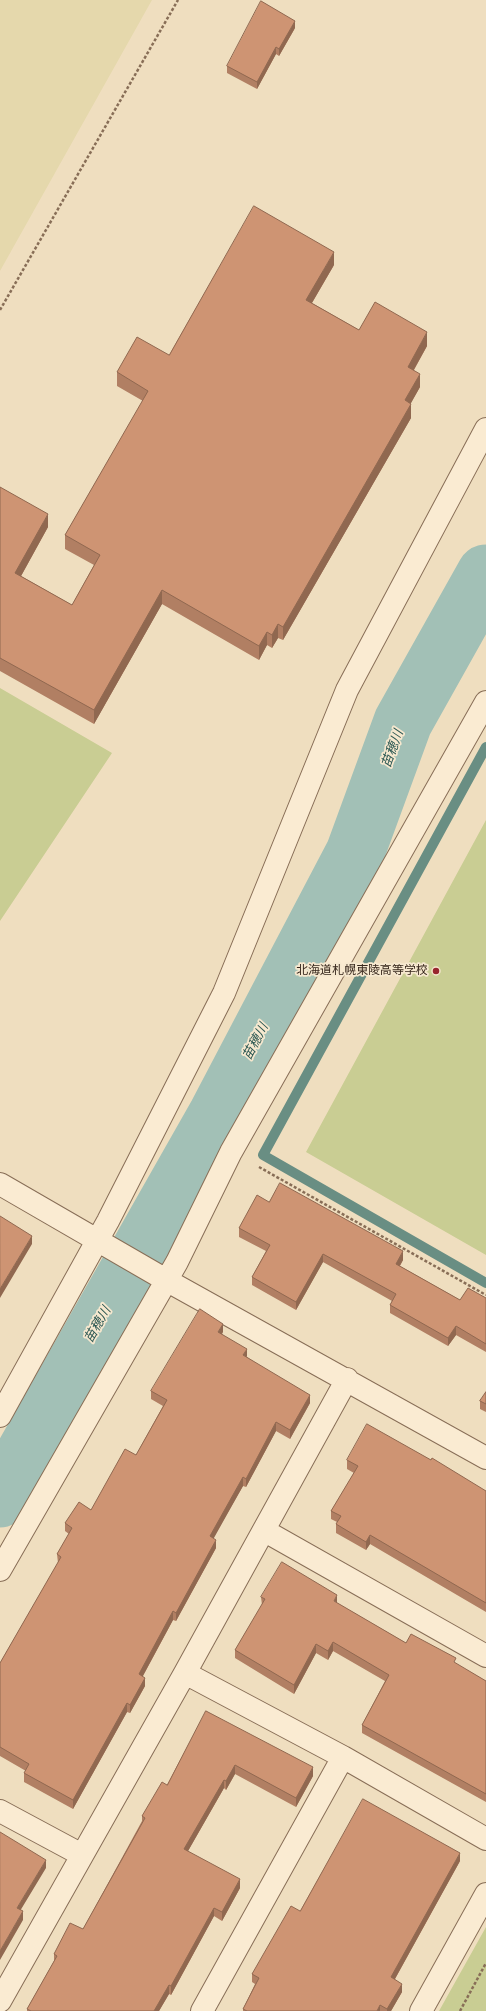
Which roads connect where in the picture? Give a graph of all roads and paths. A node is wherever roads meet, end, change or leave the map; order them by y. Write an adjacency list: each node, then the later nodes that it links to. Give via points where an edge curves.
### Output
1 (178, 0): 2 (path)
2 (0, 310)
3 (486, 429): 7 (street, via 347,690 224,992)
4 (486, 702): 8 (street, via 231,1152)
5 (259, 1167): 9 (path)
6 (0, 1184): 7 (street)
7 (103, 1243): 8 (street); 11 (street)
8 (166, 1280): 10 (street); 14 (street)
9 (486, 1295)
10 (347, 1379): 12 (street); 13 (street)
11 (0, 1416)
12 (486, 1458)
13 (265, 1531): 15 (street); 16 (street)
14 (0, 1570)
15 (486, 1656)
16 (186, 1673): 17 (street); 20 (street)
17 (343, 1757): 19 (street); 24 (street)
18 (0, 1812): 20 (street)
19 (486, 1839)
20 (82, 1855): 23 (street)
21 (486, 1894): 25 (street)
22 (486, 1963): 26 (path)
23 (0, 2001)
24 (202, 2011)
25 (421, 2011)
26 (460, 2011)

